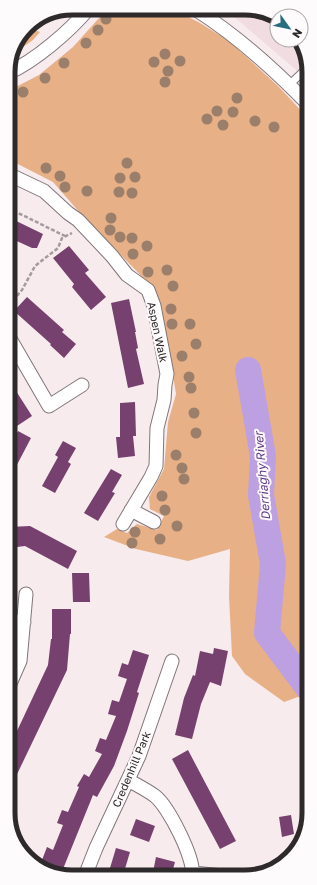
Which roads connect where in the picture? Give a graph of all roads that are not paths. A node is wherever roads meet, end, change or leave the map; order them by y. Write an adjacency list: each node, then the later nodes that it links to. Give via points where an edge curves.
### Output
1 (82, 15): 3 (street, via 27,63)
2 (215, 15): 5 (street)
3 (15, 69)
4 (302, 73): 5 (lane)
5 (289, 85): 6 (street)
6 (302, 98)
7 (15, 177): 10 (street, Aspen Walk, via 44,191 78,220 127,275 148,290 154,306 167,374 157,428 156,466)
8 (15, 347): 9 (street, via 49,406)
9 (82, 385)
10 (132, 510): 11 (street); 12 (street, Aspen Walk)
11 (154, 522)
12 (123, 524)
13 (26, 594): 15 (street)
14 (15, 621): 15 (street)
15 (24, 622): 17 (street, via 20,660)
16 (172, 661): 18 (street, Credenhill Park)
17 (15, 672)
18 (128, 780): 19 (street, Credenhill Park); 20 (street, via 156,796 166,808 182,838)
19 (88, 870)
20 (192, 870)

